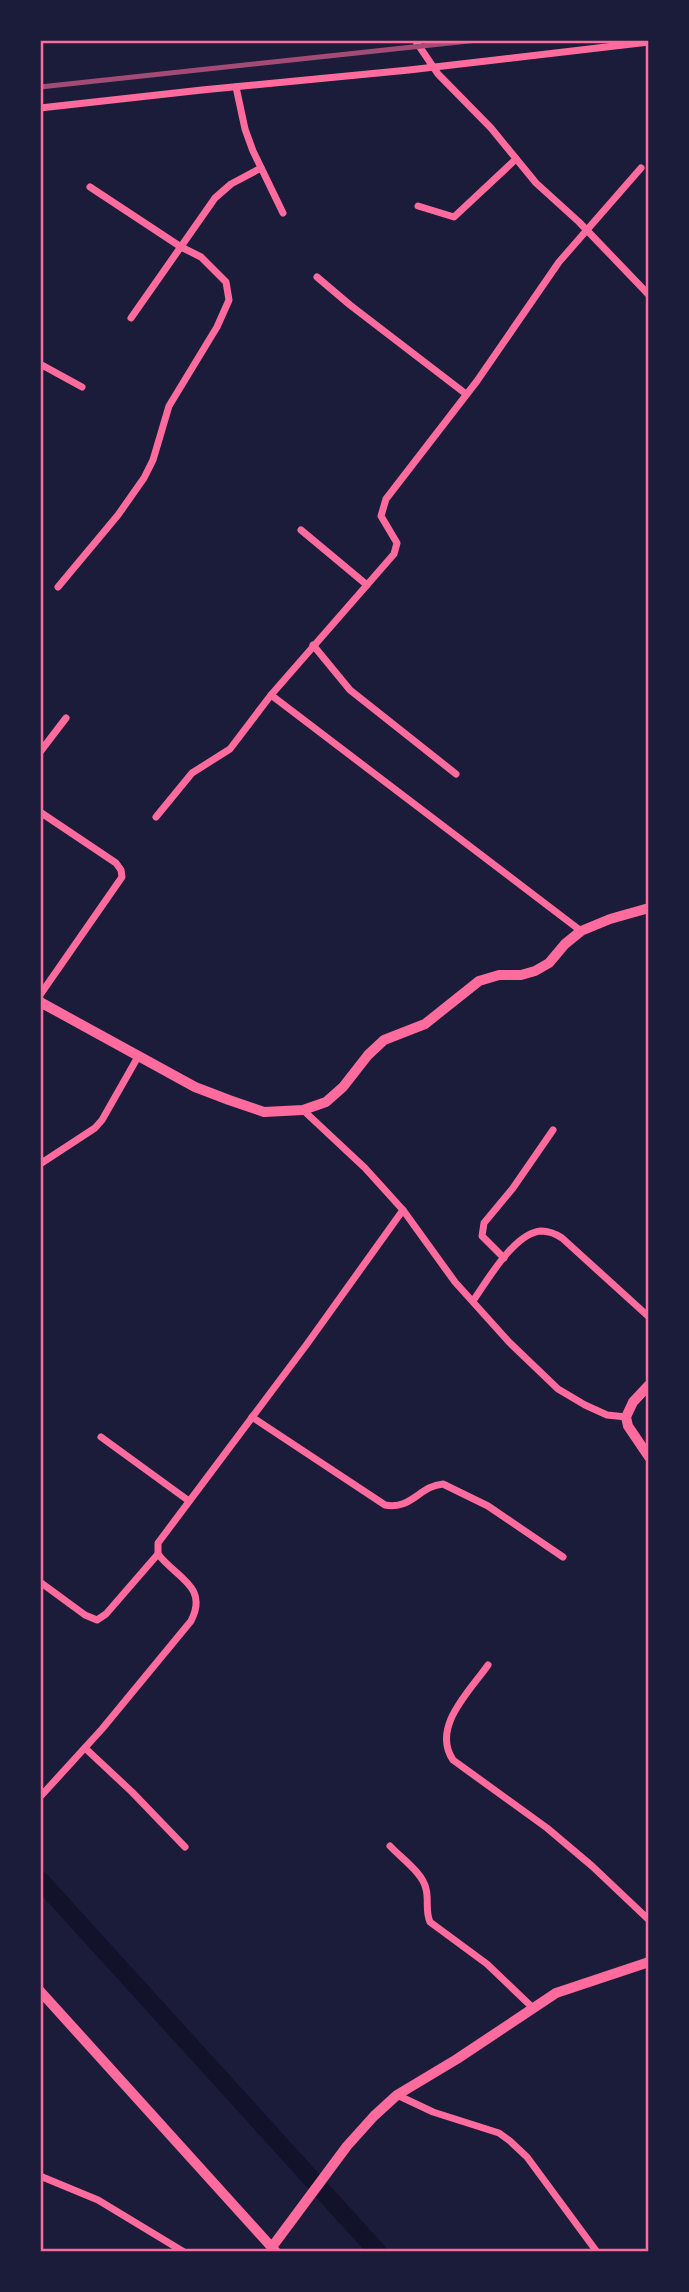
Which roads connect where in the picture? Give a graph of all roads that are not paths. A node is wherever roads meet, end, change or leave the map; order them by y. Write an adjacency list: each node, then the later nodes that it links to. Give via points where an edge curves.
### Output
1 (415, 40): 3 (street)
2 (649, 42): 3 (street)
3 (434, 67): 4 (street); 6 (street)
4 (236, 86): 5 (street); 7 (street, via 245,129)
5 (40, 108)
6 (516, 159): 10 (street, via 454,217); 12 (street)
7 (261, 168): 11 (street); 13 (street, via 215,198)
8 (641, 168): 12 (street)
9 (90, 187): 13 (street)
10 (418, 206)
11 (283, 213)
12 (587, 230): 15 (street); 19 (street, via 559,262)
13 (181, 247): 16 (street); 22 (street, via 201,257 226,282 226,310 169,406 145,478)
14 (317, 277): 19 (street)
15 (649, 295)
16 (131, 318)
17 (40, 364): 18 (street)
18 (82, 387)
19 (466, 394): 21 (street, via 386,499 381,516 397,543 394,554)
20 (301, 530): 21 (street)
21 (367, 585): 23 (street)
22 (58, 587)
23 (313, 645): 24 (street); 27 (street, via 350,690)
24 (271, 695): 29 (street, via 230,749 192,773); 31 (street)
25 (66, 718): 26 (street)
26 (40, 752)
27 (456, 774)
28 (40, 812): 32 (street, via 116,863 122,877)
29 (156, 817)
30 (649, 908): 31 (street)
31 (581, 931): 35 (street, via 535,971 479,981 425,1024 384,1040 326,1102)
32 (40, 995)
33 (40, 1002): 34 (street)
34 (139, 1055): 35 (street, via 195,1087 264,1112); 37 (street, via 95,1128)
35 (303, 1110): 38 (street)
36 (553, 1129): 39 (street, via 484,1223 482,1236)
37 (40, 1164)
38 (402, 1210): 40 (street); 43 (street)
39 (504, 1258): 40 (street); 41 (street, via 531,1234 551,1232)
40 (473, 1301): 44 (street, via 558,1389 607,1415)
41 (649, 1317)
42 (649, 1385): 44 (street)
43 (252, 1417): 47 (street); 49 (street, via 385,1505 404,1505 443,1484 488,1506)
44 (626, 1417): 46 (street)
45 (101, 1437): 47 (street)
46 (649, 1457)
47 (189, 1501): 48 (street, via 158,1543)
48 (158, 1553): 50 (street, via 97,1620); 52 (street, via 193,1588 195,1613)
49 (563, 1557)
50 (40, 1582)
51 (488, 1665): 56 (street, via 450,1718 446,1746 453,1760 547,1828)
52 (85, 1748): 53 (street); 55 (street)
53 (40, 1797)
54 (390, 1846): 59 (street, via 426,1887 430,1922 486,1964)
55 (185, 1847)
56 (649, 1920)
57 (649, 1962): 59 (street, via 556,1993)
58 (40, 1991): 62 (street)
59 (533, 2008): 60 (street)
60 (397, 2095): 62 (street, via 356,2136 286,2225); 64 (street, via 510,2141 527,2157)
61 (40, 2176): 63 (street, via 98,2200)
62 (274, 2250)
63 (184, 2252)
64 (597, 2252)

